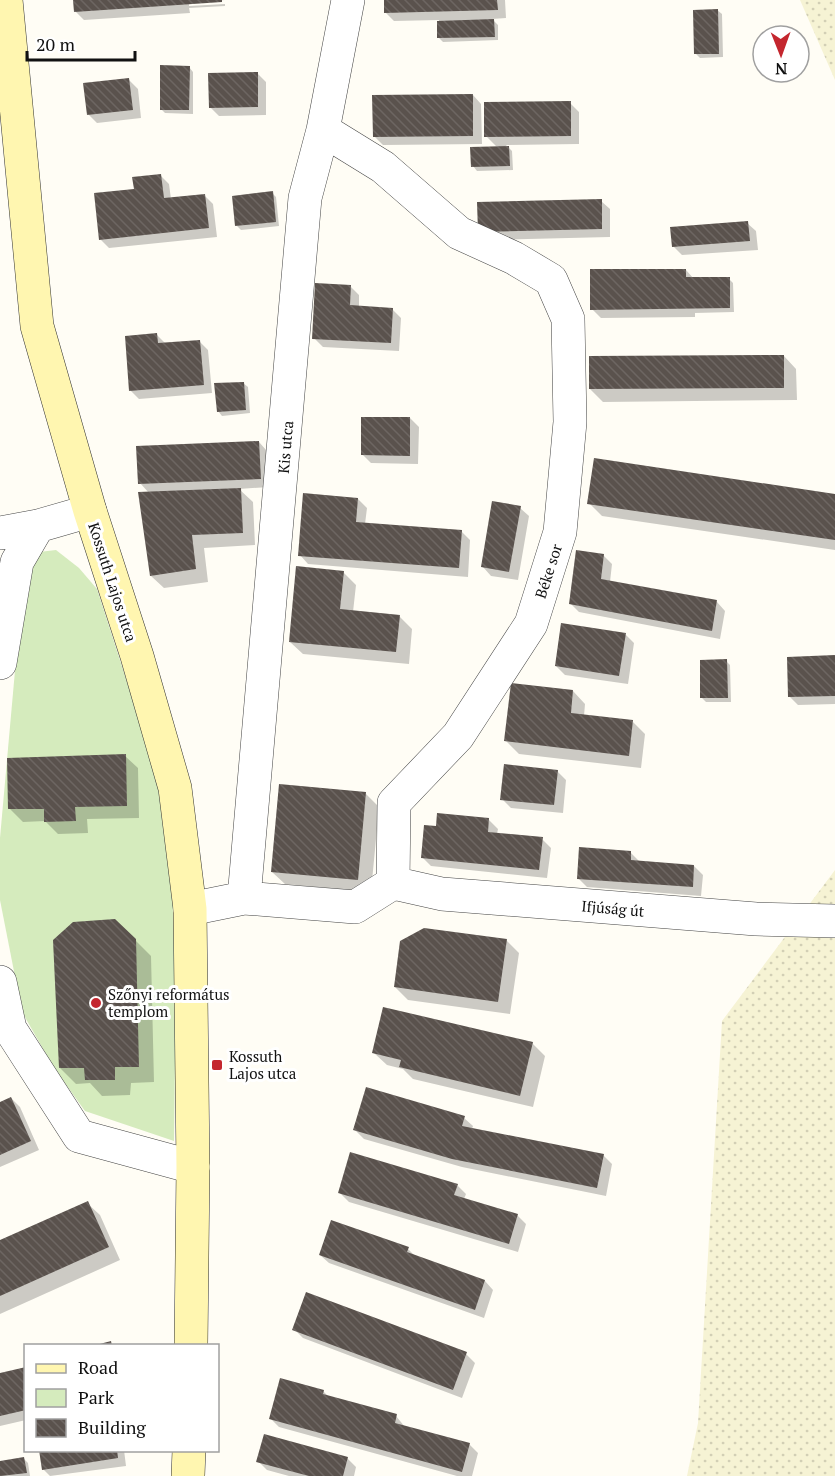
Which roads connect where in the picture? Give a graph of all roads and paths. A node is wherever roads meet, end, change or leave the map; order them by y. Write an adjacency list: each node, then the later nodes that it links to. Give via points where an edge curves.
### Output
1 (6, 0): 4 (street, Kossuth Lajos utca, via 37,326)
2 (348, 0): 3 (street, Kis utca)
3 (323, 130): 8 (street, Béke sor, via 383,167 459,233 551,280 568,319 570,422 560,532 531,624 458,736 394,803); 9 (street, Kis utca, via 306,198)
4 (90, 511): 5 (street); 10 (street, Kossuth Lajos utca, via 175,788)
5 (38, 526): 6 (street); 7 (street, via 17,562)
6 (0, 533)
7 (0, 663)
8 (393, 882): 9 (street, via 355,907); 11 (street, Ifjúság út, via 442,894 756,919)
9 (244, 898): 10 (street)
10 (190, 909): 13 (street, Kossuth Lajos utca)
11 (835, 921)
12 (0, 982): 13 (street, via 10,1029 79,1136)
13 (193, 1167): 14 (street, Kossuth Lajos utca)
14 (191, 1344)
15 (189, 1452): 16 (street)
16 (188, 1476)

